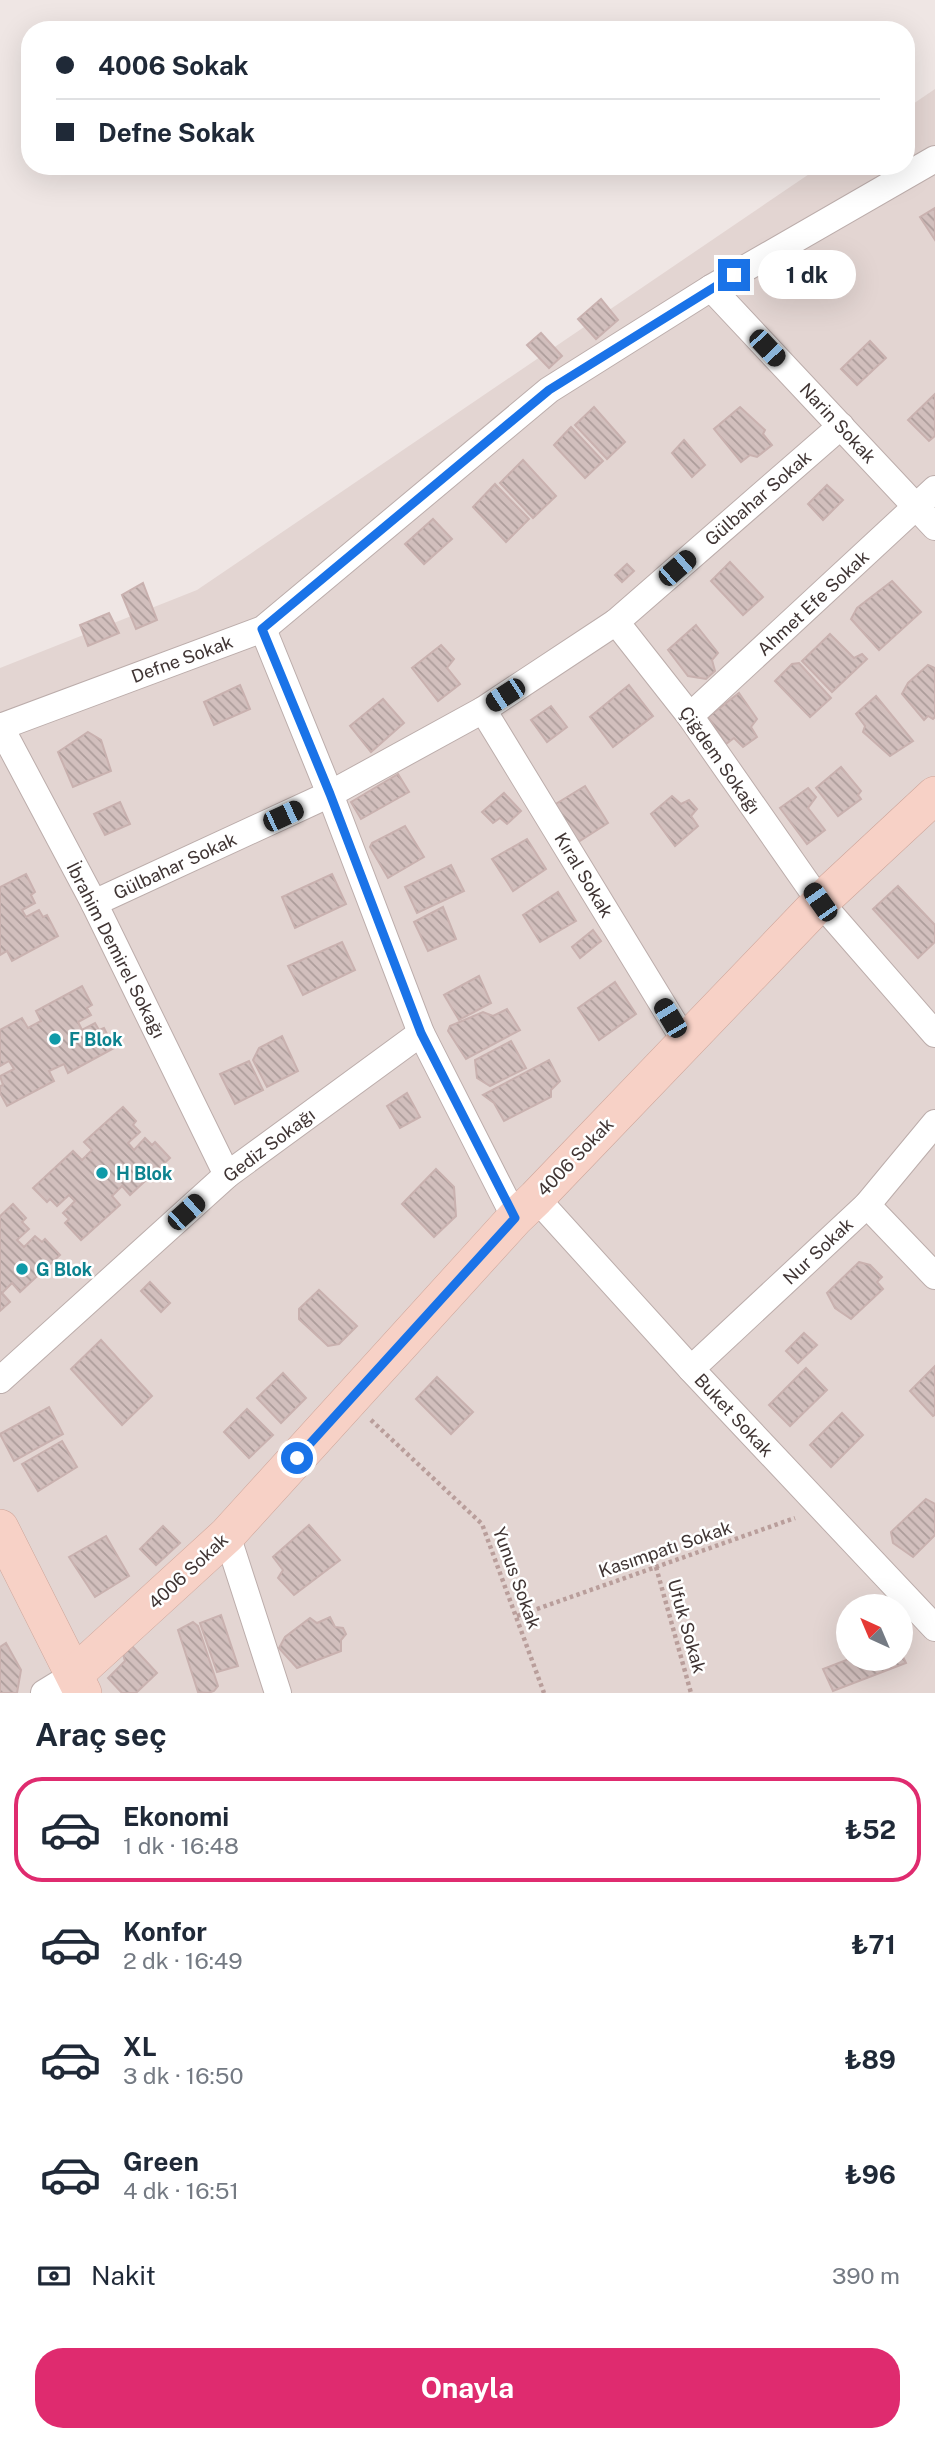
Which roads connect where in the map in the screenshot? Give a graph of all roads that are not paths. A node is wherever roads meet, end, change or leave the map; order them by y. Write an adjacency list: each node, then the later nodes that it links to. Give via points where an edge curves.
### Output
1 (935, 159): 2 (street, Defne Sokak)
2 (915, 171)
3 (907, 175): 4 (street, Defne Sokak)
4 (711, 288): 5 (street, Narin Sokak); 9 (street, Defne Sokak, via 549,390)
5 (841, 426): 6 (street, Narin Sokak); 8 (street, Gülbahar Sokak)
6 (926, 498): 7 (street, Narin Sokak); 11 (street, Ahmet Efe Sokak)
7 (935, 527)
8 (616, 622): 10 (street, Gülbahar Sokak); 11 (street, Çiğdem Sokağı)
9 (262, 629): 12 (street, Defne Sokak); 13 (street, Buket Sokak)
10 (483, 709): 13 (street, Gülbahar Sokak); 19 (street, Kıral Sokak)
11 (690, 716): 15 (street, Çiğdem Sokağı)
12 (0, 726): 16 (street, İbrahim Demirel Sokağı)
13 (330, 794): 16 (street, Gülbahar Sokak); 17 (street, Buket Sokak)
14 (935, 796): 15 (street, 4006 Sokak)
15 (820, 902): 18 (street, Çiğdem Sokağı); 19 (street, 4006 Sokak)
16 (94, 903): 21 (street, İbrahim Demirel Sokağı)
17 (421, 1033): 21 (street, Gediz Sokağı); 23 (street, Buket Sokak)
18 (935, 1034)
19 (685, 1041): 23 (street, 4006 Sokak)
20 (935, 1123): 22 (street, Nur Sokak)
21 (227, 1175): 26 (street, Gediz Sokağı)
22 (867, 1205): 24 (street); 25 (street, Nur Sokak)
23 (525, 1208): 25 (street, Buket Sokak); 28 (street, 4006 Sokak)
24 (935, 1276)
25 (691, 1369): 29 (street, Buket Sokak)
26 (0, 1380)
27 (0, 1528): 30 (street)
28 (227, 1535): 30 (street, 4006 Sokak); 31 (street)
29 (935, 1628)
30 (67, 1687)
31 (278, 1693)

